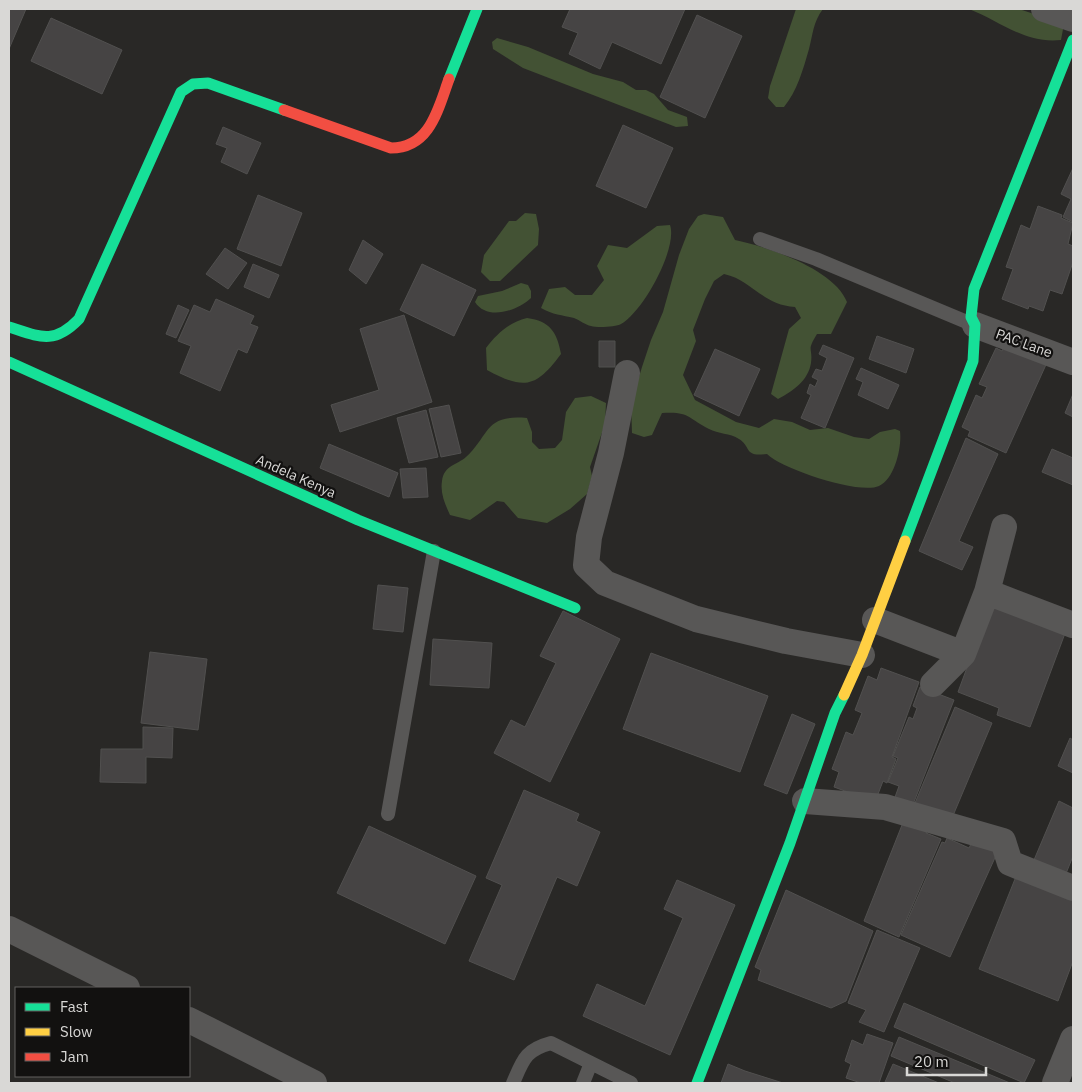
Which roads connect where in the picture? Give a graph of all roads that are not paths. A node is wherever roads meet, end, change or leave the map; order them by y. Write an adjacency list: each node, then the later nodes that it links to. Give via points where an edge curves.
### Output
1 (477, 9): 7 (street, via 431,126 422,139 402,148 391,148 208,83 186,86 79,319 63,335 55,338 42,338)
2 (1044, 9): 3 (street)
3 (1073, 19)
4 (1073, 40): 6 (street, via 1050,105 1015,183 974,289 971,317)
5 (760, 239): 6 (lane)
6 (975, 325): 9 (street, PAC Lane); 15 (street, via 973,361)
7 (9, 327)
8 (9, 362): 12 (street, Andela Kenya, via 358,520)
9 (1073, 362)
10 (627, 373): 18 (street, via 589,537 586,565 604,583 696,619)
11 (1004, 527): 13 (street)
12 (434, 551): 14 (street, Andela Kenya); 21 (lane)
13 (987, 592): 16 (street); 17 (street)
14 (576, 608)
15 (875, 620): 17 (street); 18 (street)
16 (1073, 625)
17 (963, 654): 19 (street)
18 (862, 655): 20 (street, via 835,713)
19 (933, 684)
20 (805, 801): 22 (street, via 885,807 1003,841 1010,863); 32 (street)
21 (388, 814)
22 (1073, 888)
23 (9, 929): 24 (street)
24 (124, 987)
25 (190, 1021): 28 (street)
26 (1073, 1039): 33 (street)
27 (591, 1063): 29 (lane, via 551,1042 526,1054); 30 (lane); 31 (lane)
28 (314, 1083)
29 (513, 1083)
30 (583, 1083)
31 (631, 1083)
32 (698, 1083)
33 (1054, 1083)

